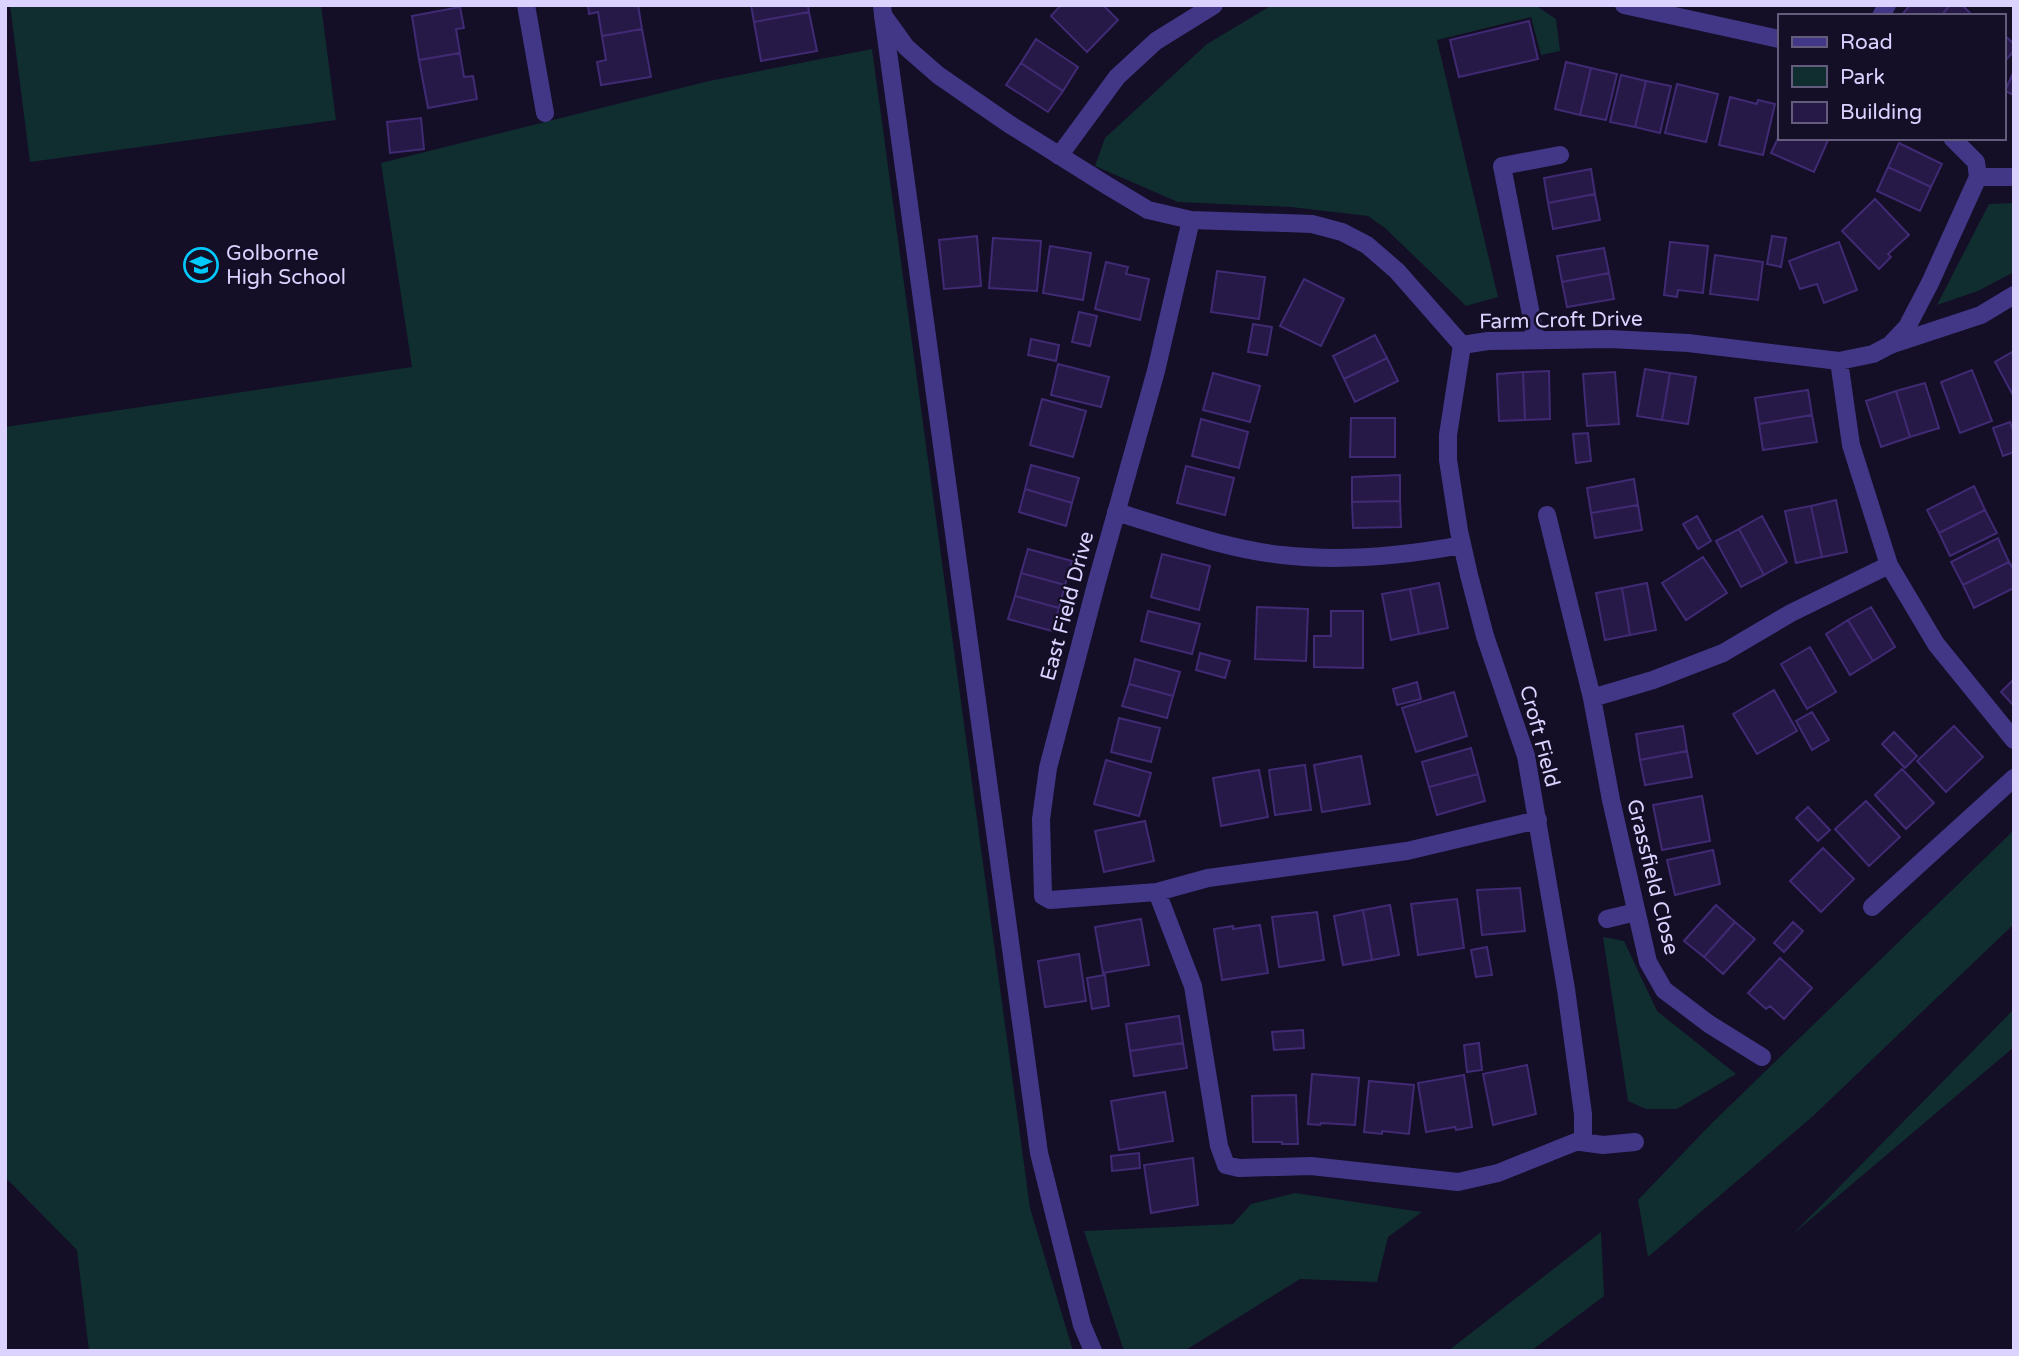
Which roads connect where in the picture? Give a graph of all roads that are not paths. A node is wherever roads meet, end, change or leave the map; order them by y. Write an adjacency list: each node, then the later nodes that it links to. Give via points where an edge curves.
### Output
1 (526, 5): 6 (street)
2 (1214, 5): 9 (street, via 1156,41 1116,77)
3 (1624, 5): 5 (street)
4 (883, 10): 9 (street, Farm Croft Drive, via 906,47 938,75); 33 (street, via 1039,1153 1082,1325)
5 (1778, 39)
6 (545, 113)
7 (1954, 140): 10 (street, via 1976,162)
8 (1560, 155): 14 (street, via 1502,166)
9 (1059, 156): 12 (street, Farm Croft Drive, via 1148,209)
10 (1978, 177): 11 (street); 16 (street, via 1930,283 1907,327)
11 (2014, 177)
12 (1191, 220): 15 (street, Farm Croft Drive, via 1312,225 1342,232 1397,271); 18 (street, East Field Drive, via 1156,371)
13 (2014, 295): 16 (street, Farm Croft Drive, via 1981,315)
14 (1536, 340): 15 (street, Farm Croft Drive); 17 (street, Farm Croft Drive, via 1688,343)
15 (1462, 345): 20 (street, Croft Field, via 1448,435)
16 (1891, 345): 17 (street, Farm Croft Drive)
17 (1839, 361): 21 (street, via 1852,445)
18 (1116, 512): 20 (street, via 1279,555 1363,558); 26 (street, East Field Drive, via 1048,768 1042,807 1042,892 1050,900)
19 (1547, 515): 22 (street, Grassfield Close)
20 (1462, 545): 25 (street, Croft Field, via 1485,636 1526,756)
21 (1889, 565): 22 (street, via 1723,653); 23 (street, via 1936,644)
22 (1592, 698): 28 (street, Grassfield Close)
23 (2014, 740)
24 (2014, 778): 27 (street)
25 (1538, 820): 26 (street, East Field Drive, via 1407,851 1231,874); 31 (street, Croft Field, via 1583,1114)
26 (1157, 892): 31 (street, via 1193,986 1226,1165 1311,1166 1458,1182 1498,1173)
27 (1872, 907)
28 (1636, 912): 29 (street); 30 (street, Grassfield Close, via 1648,962 1664,990)
29 (1607, 919)
30 (1762, 1057)
31 (1581, 1142): 32 (street)
32 (1635, 1142)
33 (1093, 1351)

